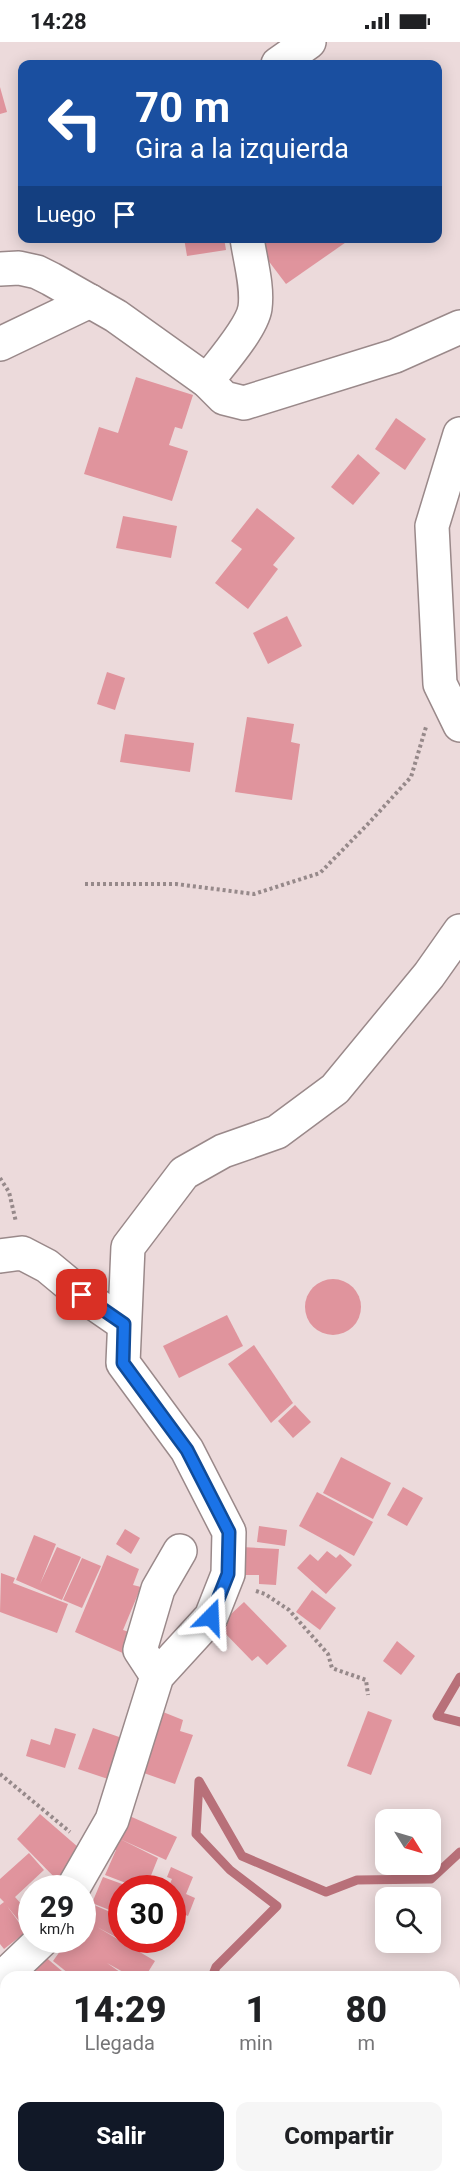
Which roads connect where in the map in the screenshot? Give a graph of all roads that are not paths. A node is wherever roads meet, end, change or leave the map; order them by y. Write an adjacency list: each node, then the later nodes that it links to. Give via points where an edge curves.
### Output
1 (309, 42): 2 (street)
2 (284, 60)
3 (249, 243): 8 (street, via 255,310 248,326)
4 (0, 269): 5 (street, via 37,272)
5 (90, 301): 7 (street); 8 (street)
6 (460, 327): 8 (street, via 395,356 244,403 224,398)
7 (0, 344)
8 (207, 381)
9 (460, 435): 10 (street, via 432,526 440,684)
10 (460, 725)
11 (460, 931): 13 (street, via 335,1089 277,1132 223,1151 184,1173 128,1247)
12 (10, 1254): 13 (street, via 47,1266)
13 (124, 1324): 15 (street, via 123,1363 187,1450 229,1532 228,1574 211,1617)
14 (180, 1551): 15 (street, via 158,1589 140,1650)
15 (157, 1676): 16 (street, via 112,1820)
16 (80, 1875)
17 (28, 1953): 18 (street)
18 (9, 1971)

